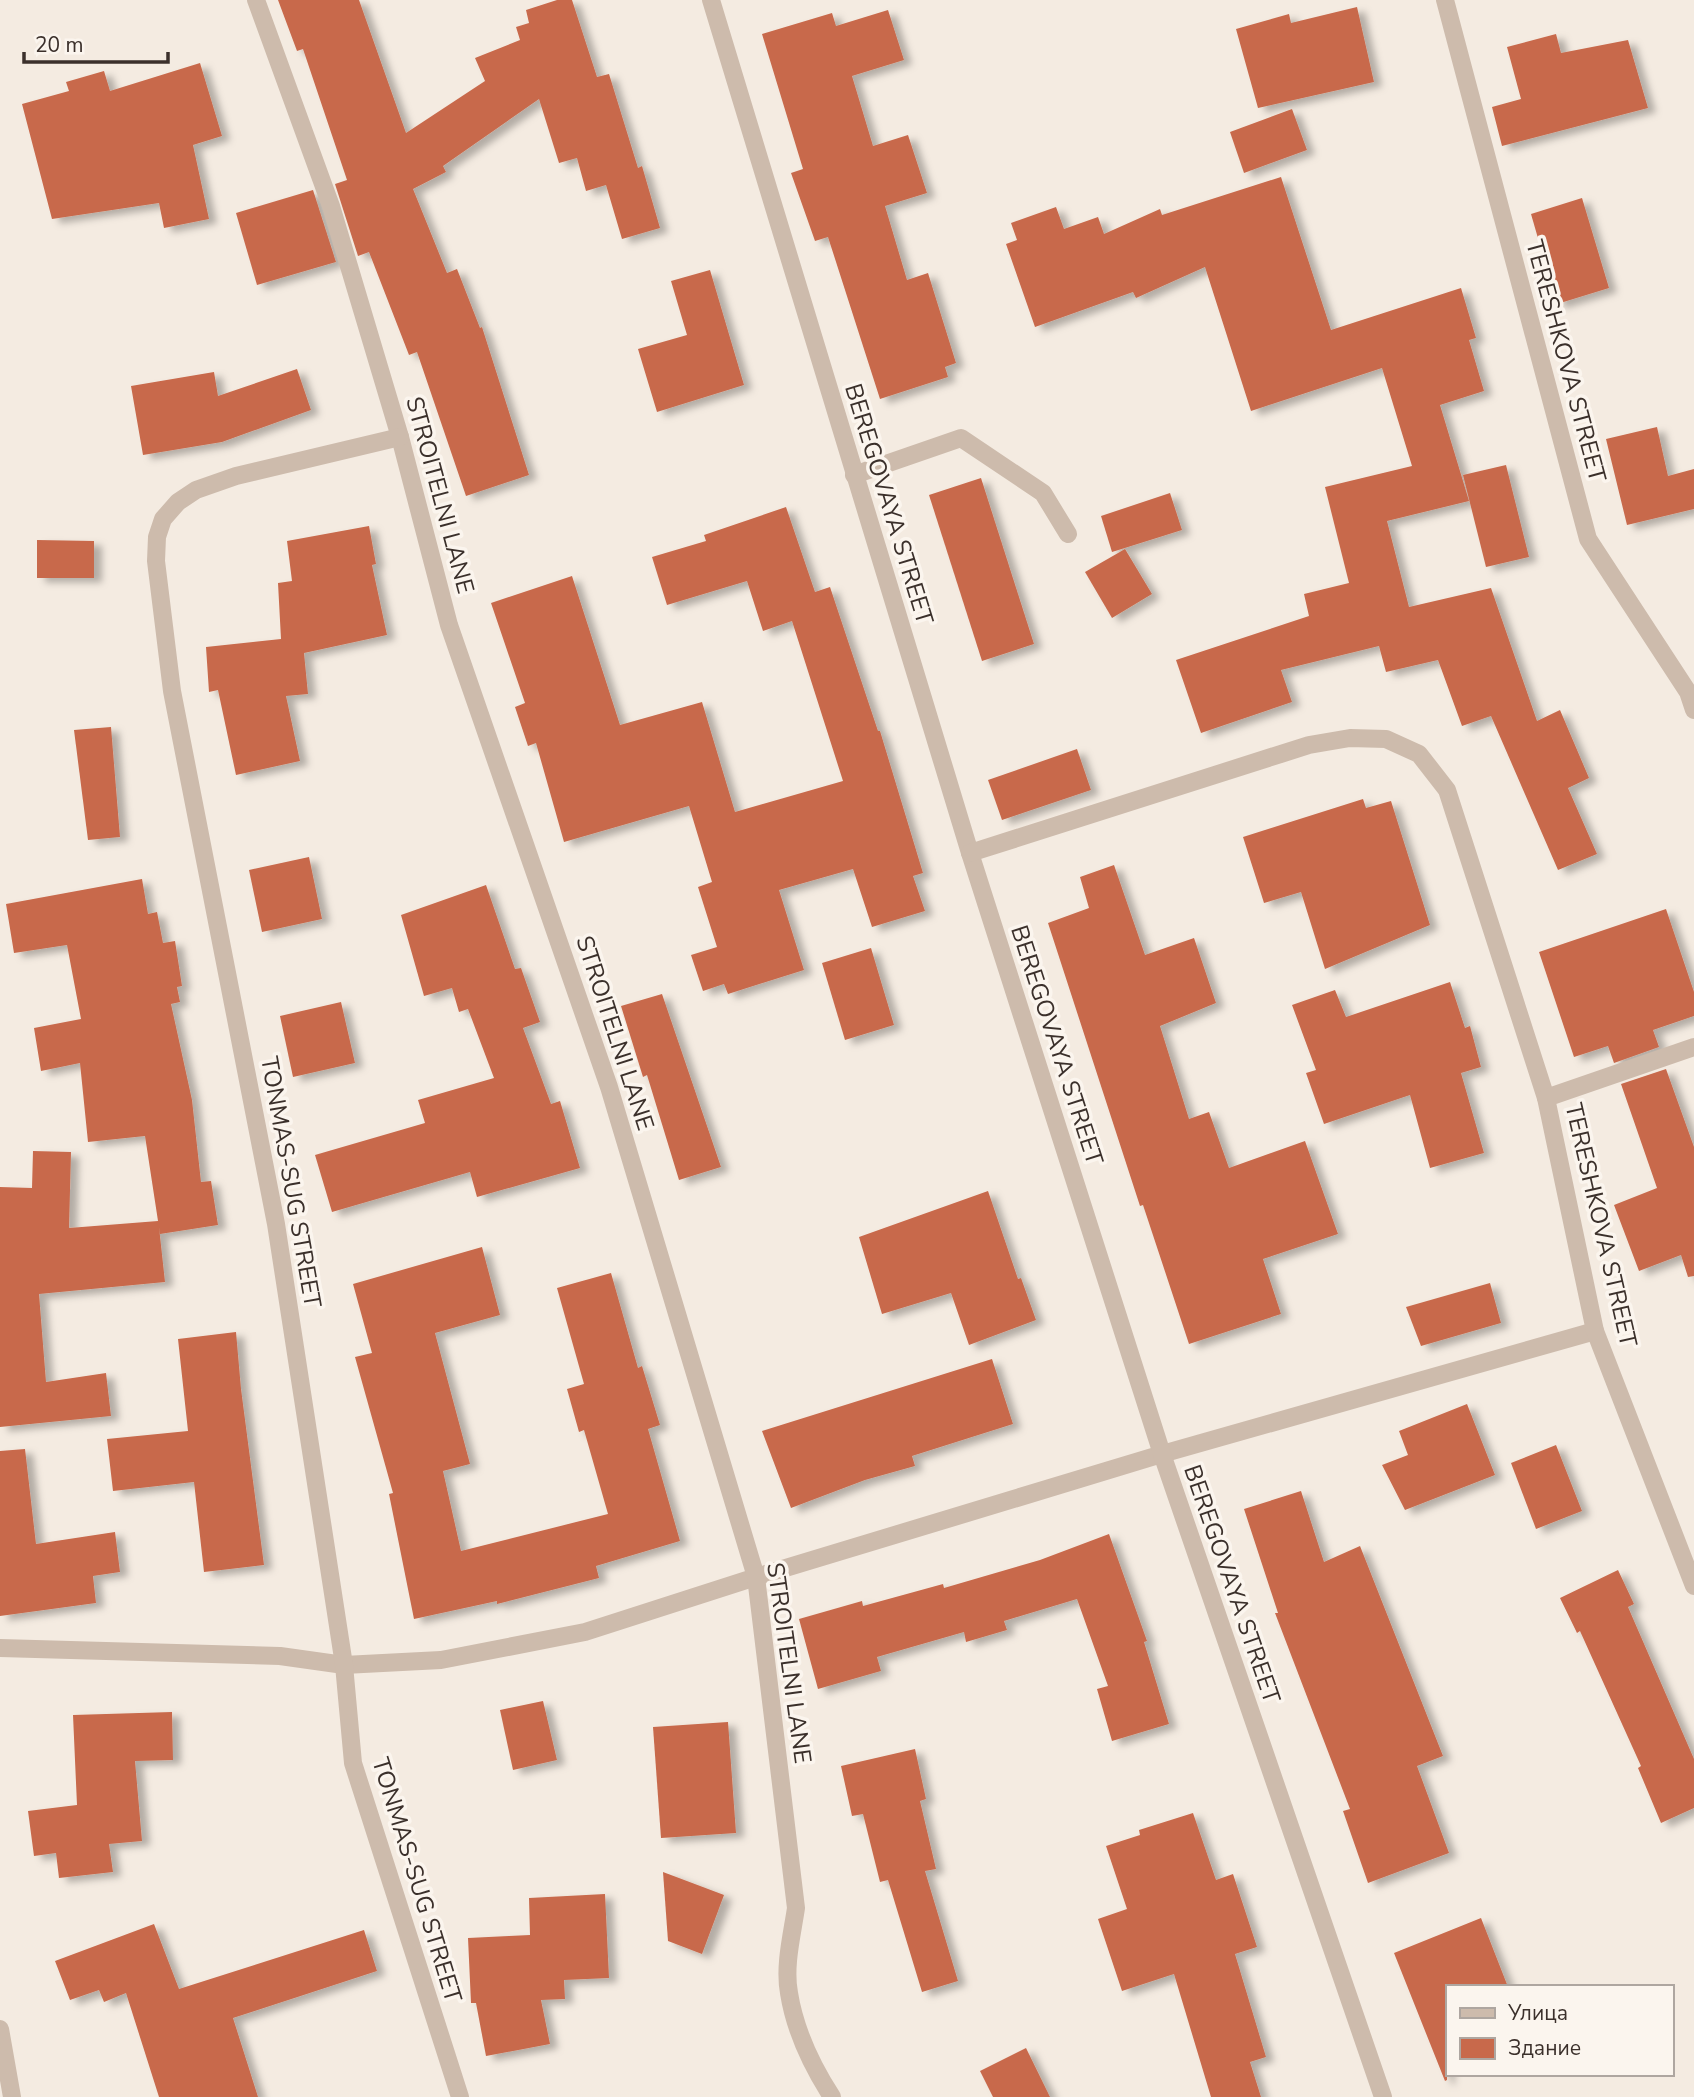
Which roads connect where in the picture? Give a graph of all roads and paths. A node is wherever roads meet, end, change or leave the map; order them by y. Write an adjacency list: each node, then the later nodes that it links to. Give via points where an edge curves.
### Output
1 (256, 0): 4 (street, STROITELNI LANE, via 331,206)
2 (711, 0): 5 (street, BEREGOVAYA STREET)
3 (1445, 0): 7 (street, TERESHKOVA STREET, via 1588,539)
4 (400, 437): 14 (street, STROITELNI LANE, via 449,625 609,1087); 17 (street, TONMAS-SUG STREET, via 196,490 163,519 157,537 172,691 276,1224)
5 (854, 475): 6 (street, via 961,438 1043,493); 9 (street, BEREGOVAYA STREET)
6 (1068, 534)
7 (1691, 691): 8 (street, TERESHKOVA STREET)
8 (1694, 710)
9 (970, 853): 11 (street, via 1309,745 1350,738 1386,739 1419,754 1447,790); 13 (street, BEREGOVAYA STREET)
10 (1694, 1047): 11 (street, TERESHKOVA STREET)
11 (1546, 1098): 12 (street, TERESHKOVA STREET)
12 (1595, 1331): 13 (street); 15 (street, TERESHKOVA STREET)
13 (1161, 1454): 14 (street); 23 (street, BEREGOVAYA STREET)
14 (756, 1577): 17 (street, via 585,1632 441,1660); 22 (street, STROITELNI LANE, via 796,1908 789,1993 814,2069)
15 (1694, 1586)
16 (0, 1648): 17 (street, via 280,1656)
17 (344, 1665): 21 (street, TONMAS-SUG STREET, via 353,1763)
18 (0, 2029): 19 (street)
19 (4, 2076): 20 (street)
20 (12, 2097)
21 (460, 2097)
22 (832, 2097)
23 (1383, 2097)

